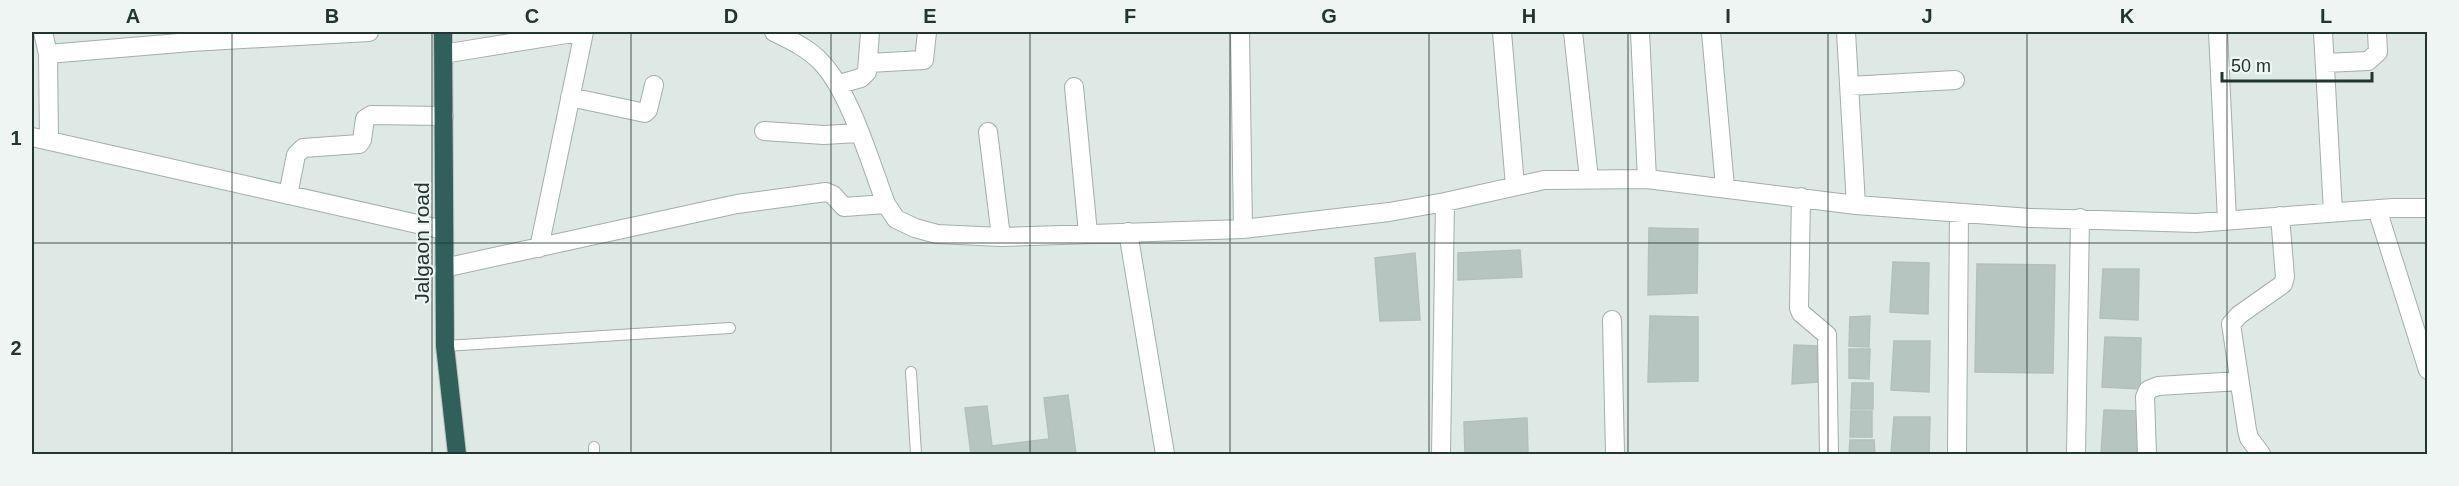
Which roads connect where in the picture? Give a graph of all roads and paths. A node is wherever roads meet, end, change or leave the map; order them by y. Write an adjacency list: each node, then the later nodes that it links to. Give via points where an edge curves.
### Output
1 (43, 32): 18 (street)
2 (369, 32): 18 (street)
3 (443, 32): 19 (highway, Jalgaon road)
4 (579, 32): 19 (street)
5 (584, 32): 27 (street)
6 (774, 32): 23 (street, via 819,60)
7 (870, 32): 20 (street)
8 (927, 32): 20 (street, via 924,60)
9 (1240, 32): 49 (street)
10 (1502, 32): 35 (street)
11 (1573, 32): 33 (street)
12 (1640, 32): 34 (street)
13 (1711, 32): 36 (street)
14 (1846, 32): 25 (street)
15 (2218, 32): 48 (street)
16 (2323, 32): 21 (street)
17 (2377, 32): 21 (street, via 2378,52 2374,58)
18 (48, 54): 32 (street)
19 (443, 54): 28 (highway, Jalgaon road)
20 (868, 63): 23 (street, via 865,75)
21 (2325, 63): 44 (street)
22 (1955, 80): 25 (street)
23 (839, 84): 31 (street)
24 (654, 85): 27 (street, via 645,113)
25 (1850, 86): 41 (street)
26 (1074, 87): 51 (street)
27 (570, 97): 54 (street)
28 (444, 116): 37 (street, via 371,115 365,119 359,144 303,148 296,154); 50 (highway, Jalgaon road)
29 (764, 131): 31 (street)
30 (988, 132): 53 (street)
31 (858, 133): 40 (street)
32 (40, 139): 37 (street)
33 (1590, 179): 34 (street); 35 (street, via 1544,180)
34 (1647, 179): 36 (street)
35 (1515, 186): 39 (street)
36 (1725, 187): 38 (street)
37 (288, 195): 50 (street)
38 (1801, 197): 41 (street); 67 (street, via 1800,308 1828,340)
39 (1445, 202): 49 (street); 65 (street)
40 (886, 204): 53 (street, via 896,219 915,228 937,234); 54 (street, via 844,207 826,192 750,201)
41 (1856, 205): 45 (street)
42 (2427, 208): 43 (street)
43 (2377, 209): 44 (street); 59 (street)
44 (2333, 212): 46 (street)
45 (1959, 213): 47 (street); 68 (street)
46 (2280, 216): 48 (street); 61 (street, via 2283,284 2231,324)
47 (2080, 218): 48 (street, via 2196,223); 69 (street)
48 (2227, 220)
49 (1243, 229): 52 (street)
50 (444, 230): 55 (highway, Jalgaon road)
51 (1088, 232): 52 (street); 53 (street)
52 (1128, 232): 64 (street)
53 (1001, 237)
54 (539, 248): 55 (street)
55 (444, 268): 58 (highway, Jalgaon road)
56 (1612, 320): 66 (street)
57 (730, 328): 58 (lane)
58 (445, 346): 62 (highway, Jalgaon road)
59 (2427, 370)
60 (911, 372): 63 (lane)
61 (2239, 381): 70 (street, via 2148,390); 72 (street, via 2249,438)
62 (457, 454)
63 (916, 454)
64 (1165, 454)
65 (1441, 454)
66 (1616, 454)
67 (1829, 454)
68 (1957, 454)
69 (2076, 454)
70 (2147, 454)
71 (2239, 454): 72 (street)
72 (2261, 454)

